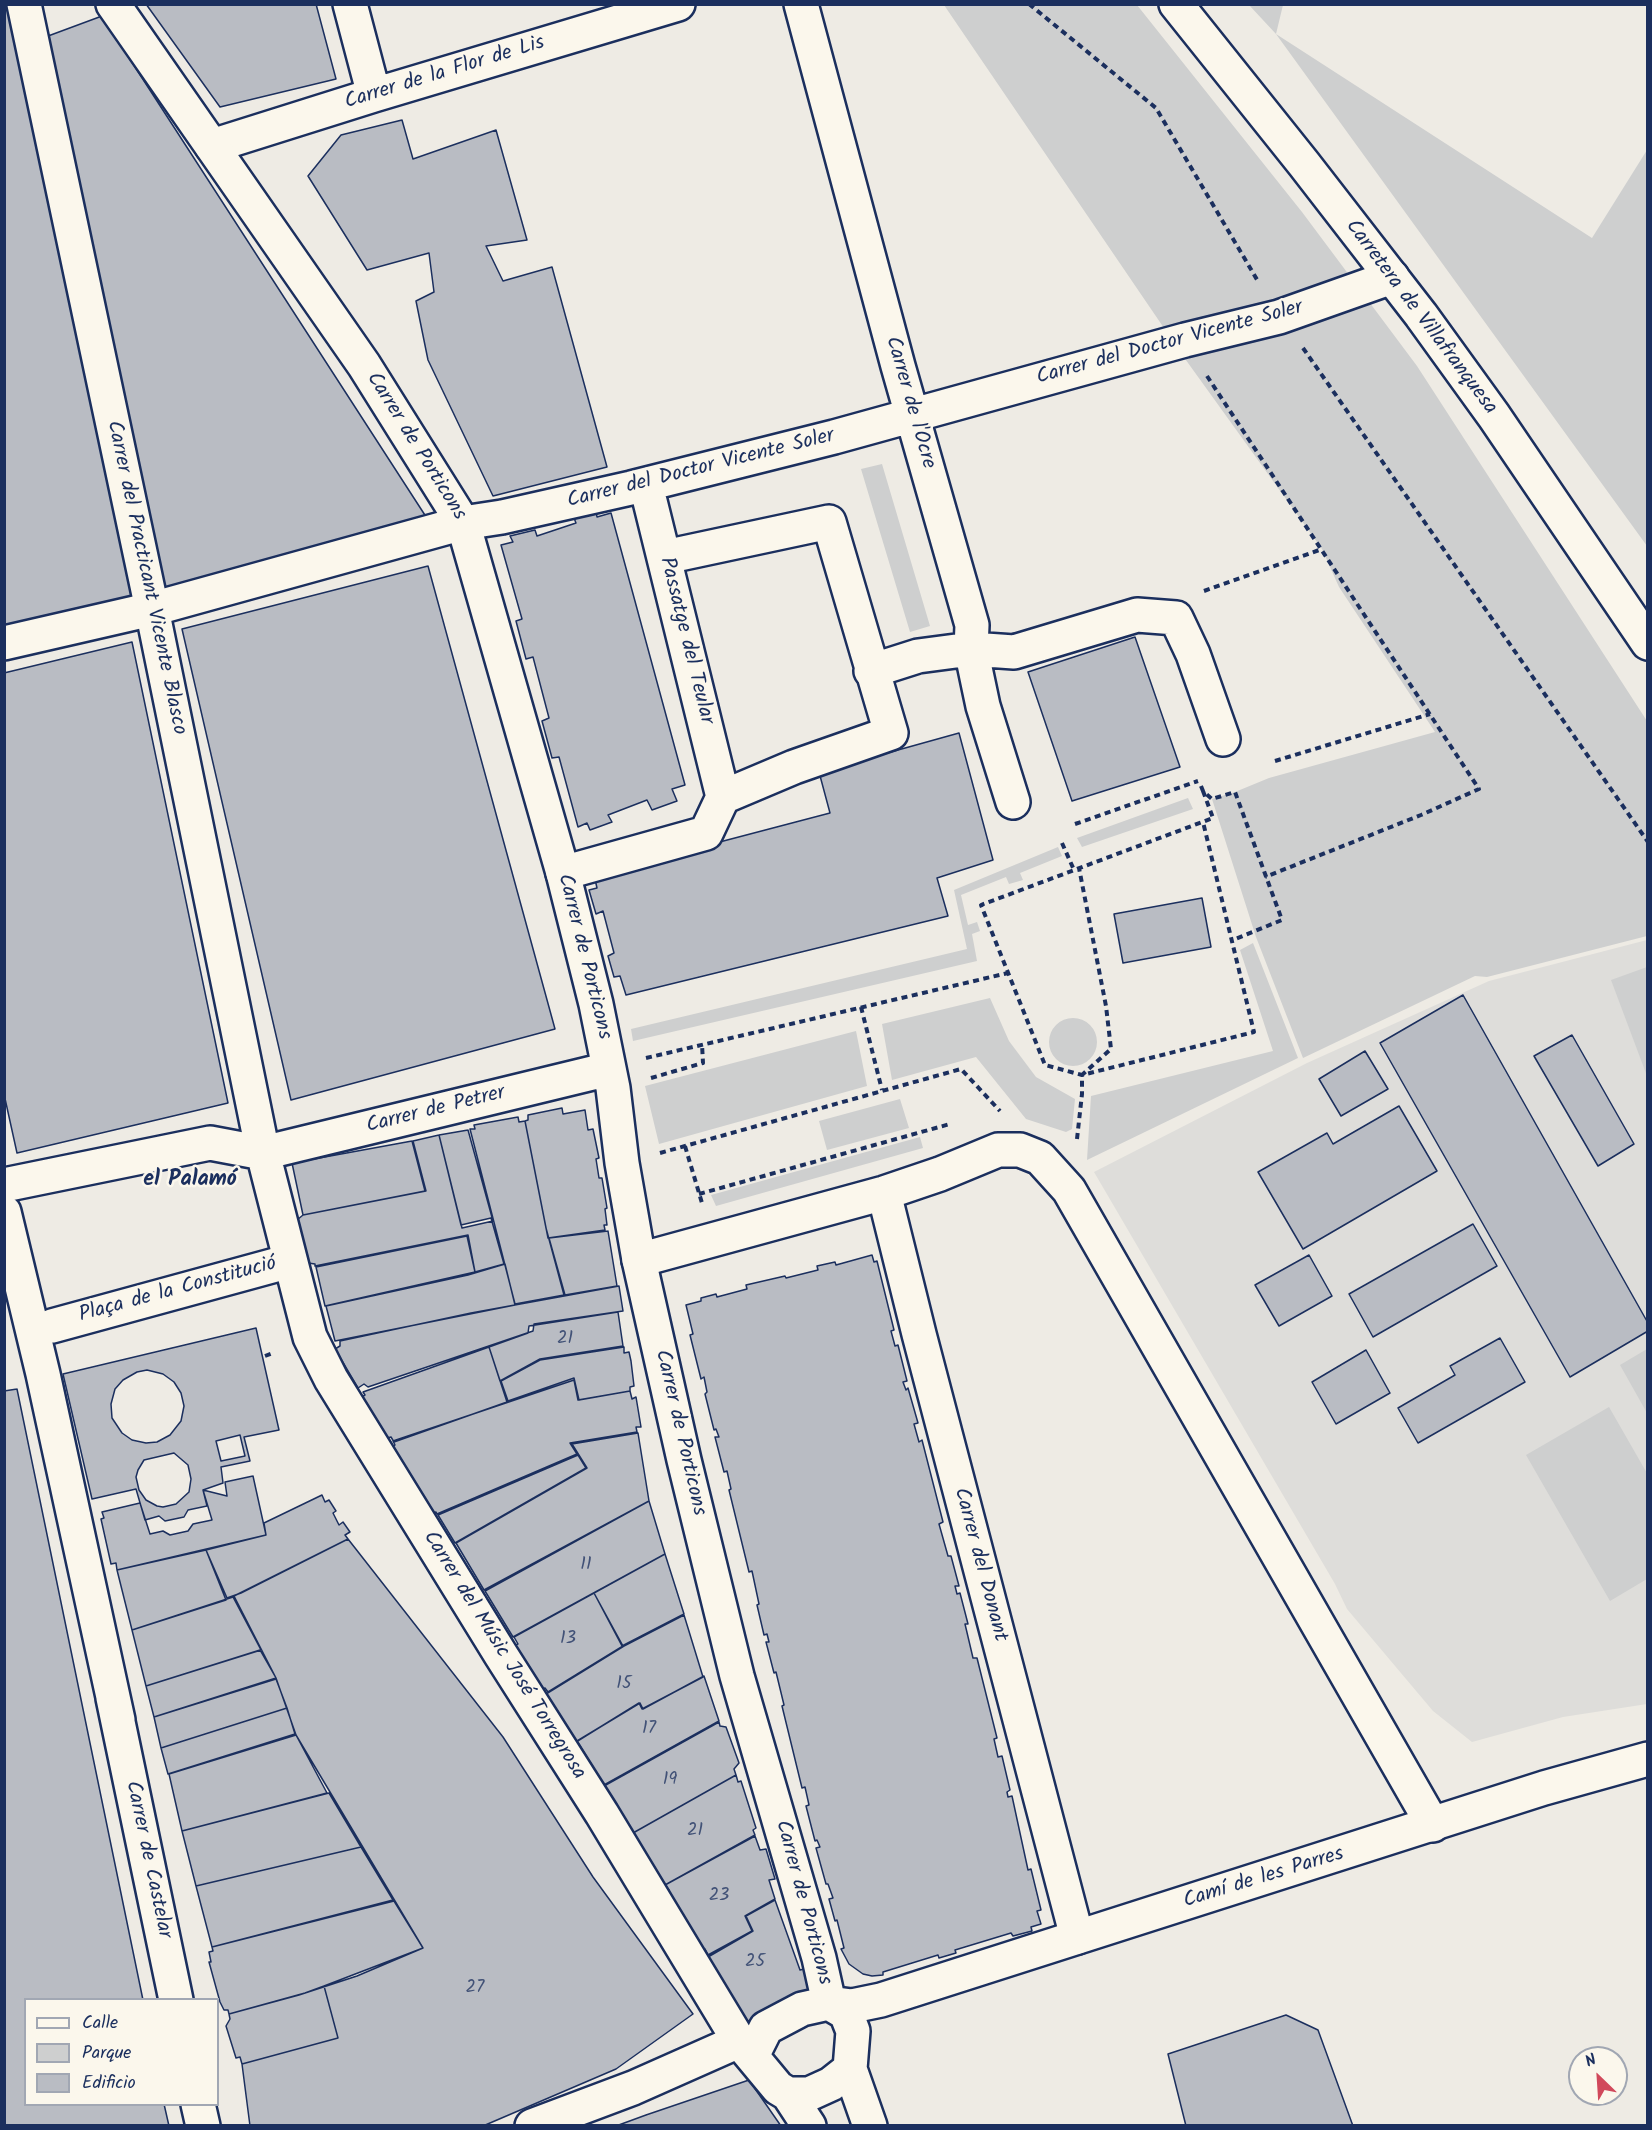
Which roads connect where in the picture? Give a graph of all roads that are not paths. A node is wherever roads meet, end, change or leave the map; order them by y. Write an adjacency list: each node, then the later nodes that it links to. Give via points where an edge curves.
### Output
1 (24, 4): 14 (street, Carrer del Practicant Vicente Blasco)
2 (113, 4): 8 (street, Carrer de Porticons)
3 (350, 4): 7 (street)
4 (678, 4): 7 (street, Carrer de la Flor de Lis)
5 (801, 4): 10 (street, Carrer de l'Ocre)
6 (1176, 4): 9 (street, Carretera de Villafranquesa)
7 (374, 94): 8 (street, Carrer de la Flor de Lis)
8 (212, 146): 12 (street, Carrer de Porticons, via 364,365)
9 (1392, 277): 10 (street, Carrer del Doctor Vicente Soler, via 1279,317); 16 (street, Carretera de Villafranquesa, via 1494,416)
10 (912, 416): 11 (street, Carrer del Doctor Vicente Soler); 17 (street, Carrer de l'Ocre, via 972,625)
11 (646, 485): 12 (street, Carrer del Doctor Vicente Soler); 13 (street, Passatge del Teular)
12 (463, 524): 14 (street, Carrer del Doctor Vicente Soler); 22 (street, Carrer de Porticons)
13 (665, 557): 18 (street, via 829,522); 20 (street, Passatge del Teular)
14 (152, 609): 15 (street, Carrer del Doctor Vicente Soler); 24 (street, Carrer del Practicant Vicente Blasco)
15 (4, 643)
16 (1647, 643)
17 (971, 649): 18 (street, via 918,656); 19 (street, via 1014,652 1137,615 1176,618); 21 (street, Carrer de l'Ocre, via 983,706)
18 (871, 670): 20 (street, via 891,733 794,766)
19 (1223, 739)
20 (723, 797): 22 (street, via 706,833)
21 (1013, 802)
22 (563, 873): 23 (street, Carrer de Porticons, via 596,1004)
23 (624, 1064): 24 (street, Carrer de Petrer); 28 (street, Carrer de Porticons, via 622,1163)
24 (263, 1153): 25 (street, via 210,1143); 29 (street, Plaça de la Constitució)
25 (4, 1185)
26 (884, 1192): 28 (street); 32 (street, via 998,1150 1020,1150 1040,1158 1069,1190); 33 (street, Carrer del Donant)
27 (4, 1212): 34 (street, Carrer de Castelar, via 43,1374)
28 (639, 1260): 36 (street, Carrer de Porticons, via 737,1676)
29 (290, 1261): 30 (street, Plaça de la Constitució); 38 (street, Carrer del Músic José Torregrosa, via 310,1337 331,1379)
30 (52, 1326)
31 (1647, 1759): 32 (street, Camí de les Parres)
32 (1433, 1825): 33 (street, Camí de les Parres)
33 (1077, 1937): 35 (street, Camí de les Parres)
34 (177, 1998)
35 (881, 2000): 36 (street, Camí de les Parres, via 852,2006); 37 (street, Camí de les Parres, via 862,2014)
36 (829, 2003): 37 (street, via 846,2013); 38 (street, via 802,2009 766,2028)
37 (853, 2031): 39 (street)
38 (746, 2049): 40 (street, via 778,2088); 43 (street)
39 (850, 2069): 40 (street, via 809,2094); 45 (street)
40 (789, 2094): 44 (street)
41 (198, 2106): 42 (street)
42 (203, 2126)
43 (532, 2126)
44 (809, 2126)
45 (870, 2126)

